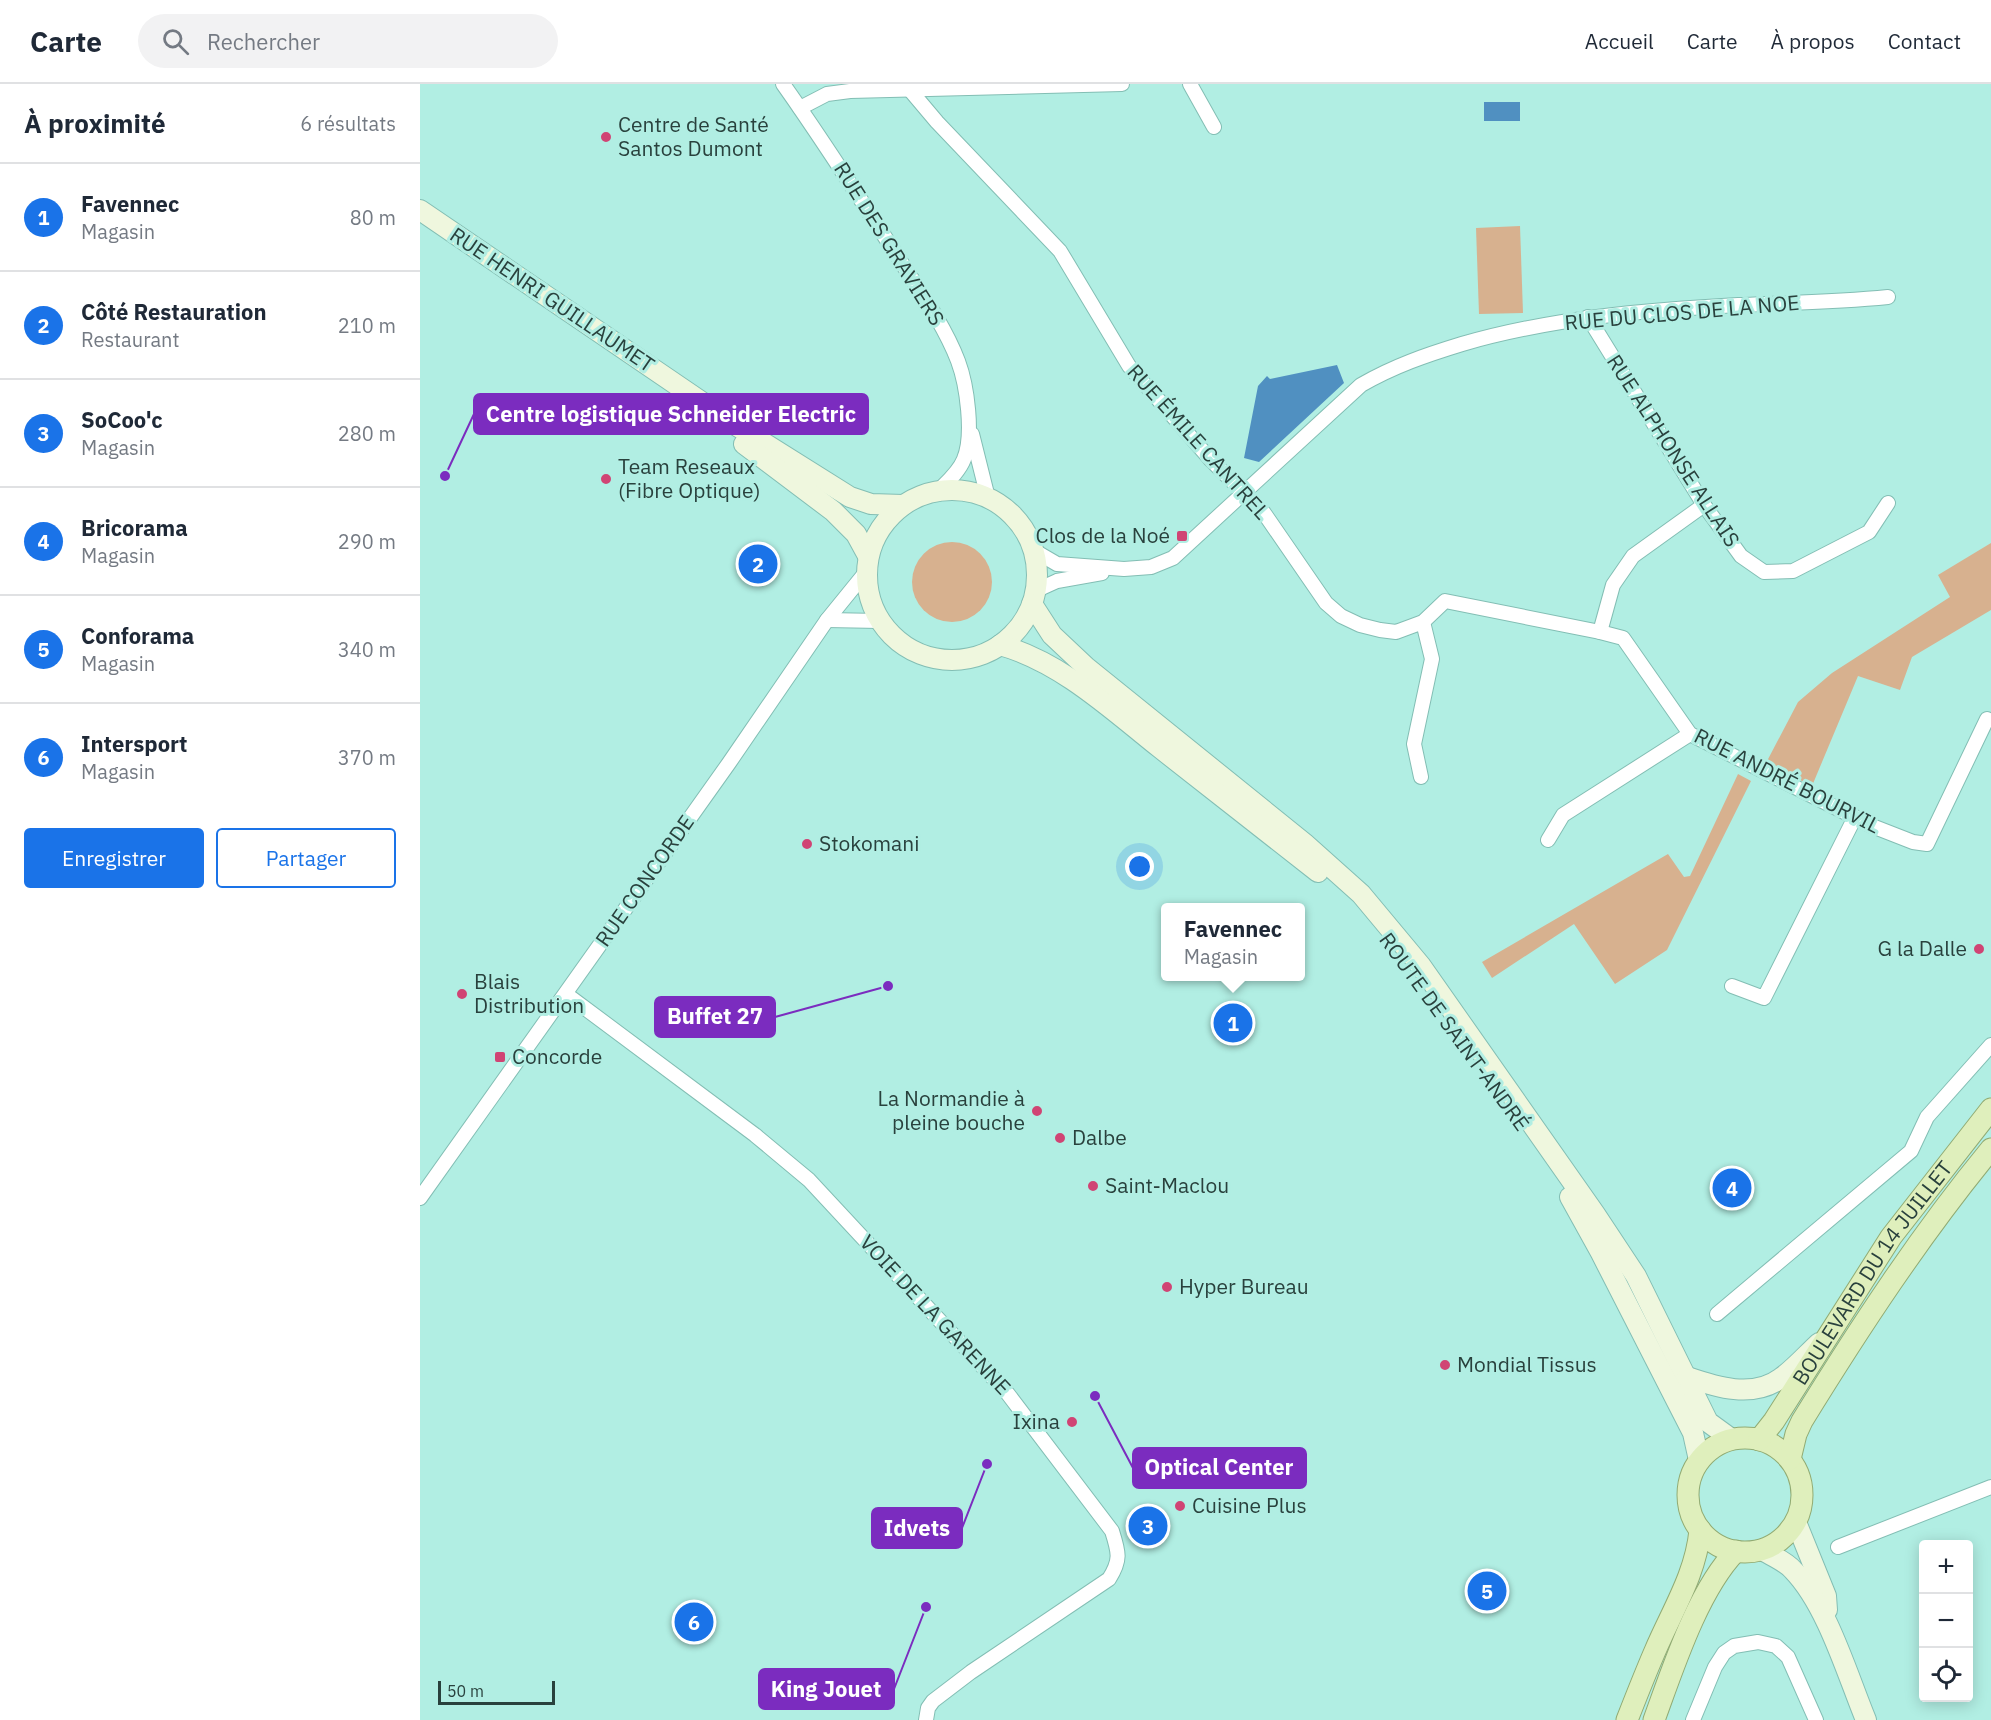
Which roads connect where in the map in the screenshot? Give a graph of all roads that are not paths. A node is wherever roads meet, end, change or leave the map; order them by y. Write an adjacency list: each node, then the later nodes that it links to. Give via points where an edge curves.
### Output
1 (783, 84): 6 (street, RUE DES GRAVIERS)
2 (1122, 84): 4 (street)
3 (1190, 84): 7 (street)
4 (1020, 85): 5 (street)
5 (910, 90): 6 (street, via 827,94); 14 (street, RUE ÉMILE CANTREL, via 1060,251 1129,366 1210,459)
6 (800, 108): 12 (street, RUE DES GRAVIERS, via 949,340 965,385)
7 (1214, 127)
8 (420, 210): 17 (main road, RUE HENRI GUILLAUMET, via 737,426 850,497 871,504)
9 (420, 222): 20 (main road, RUE HENRI GUILLAUMET, via 734,437 833,511 856,534)
10 (1888, 297): 11 (street, RUE DU CLOS DE LA NOE)
11 (1588, 317): 14 (street, RUE DU CLOS DE LA NOE, via 1495,335 1388,369 1361,385); 18 (street, RUE ALPHONSE ALLAIS)
12 (968, 416): 13 (street, via 964,460); 15 (street)
13 (938, 491): 15 (main road, via 958,490); 17 (main road)
14 (1245, 492): 21 (street, RUE DU CLOS DE LA NOE, via 1173,558 1152,567); 25 (street, RUE ÉMILE CANTREL, via 1264,513 1321,597 1341,616 1360,625 1396,632)
15 (988, 498): 19 (main road, via 1018,522)
16 (1888, 503): 18 (street, RUE ALPHONSE ALLAIS, via 1869,532 1793,571 1764,572 1741,556)
17 (903, 505): 20 (main road, via 881,527)
18 (1704, 505): 26 (street, via 1633,556 1613,585)
19 (1033, 550): 21 (street, RUE DU CLOS DE LA NOE, via 1057,564); 22 (main road)
20 (867, 564): 23 (street, RUE CONCORDE); 24 (main road, via 868,589)
21 (1124, 569): 22 (street, RUE DU CLOS DE LA NOE, via 1057,581)
22 (1033, 597): 27 (main road, via 1025,618); 41 (main road, ROUTE DE SAINT-ANDRÉ, via 1052,634 1086,667 1304,843 1361,894 1397,936 1624,1258)
23 (827, 620): 24 (street); 34 (street, RUE CONCORDE)
24 (880, 621): 27 (main road, via 894,638 912,650 940,659 968,658)
25 (1423, 622): 26 (street, RUE ANDRÉ BOURVIL, via 1445,601); 30 (street, via 1432,659 1414,744)
26 (1600, 632): 29 (street, RUE ANDRÉ BOURVIL, via 1623,638)
27 (1000, 645): 45 (main road, ROUTE DE SAINT-ANDRÉ, via 1042,661 1095,697 1343,892 1384,932 1567,1191 1693,1433)
28 (1987, 719): 31 (street, RUE ANDRÉ BOURVIL, via 1927,844 1913,842)
29 (1690, 734): 31 (street, RUE ANDRÉ BOURVIL); 32 (street, via 1563,815)
30 (1421, 777)
31 (1855, 817): 33 (street, via 1764,998)
32 (1548, 840)
33 (1732, 986)
34 (566, 994): 38 (street, RUE CONCORDE); 53 (street, VOIE DE LA GARENNE, via 755,1135 808,1180 1008,1394 1112,1531 1118,1548 1117,1566 1109,1579 933,1701)
35 (1991, 1045): 39 (street, via 1927,1117 1911,1151)
36 (1991, 1109): 40 (main road, BOULEVARD DU 14 JUILLET, via 1891,1237)
37 (1991, 1149): 44 (main road, BOULEVARD DU 14 JUILLET, via 1849,1345 1802,1421)
38 (420, 1198)
39 (1717, 1314)
40 (1829, 1333): 41 (main road, via 1780,1379 1764,1387 1726,1389); 43 (main road, BOULEVARD DU 14 JUILLET)
41 (1687, 1377): 42 (main road, ROUTE DE SAINT-ANDRÉ, via 1708,1422)
42 (1730, 1438): 43 (main road); 45 (main road, via 1710,1449)
43 (1759, 1440): 44 (main road, via 1776,1446)
44 (1790, 1459): 47 (main road, via 1802,1486 1803,1501)
45 (1699, 1461): 48 (main road, via 1688,1490 1689,1507)
46 (1991, 1487): 49 (street)
47 (1796, 1522): 50 (main road, via 1782,1539); 52 (main road, via 1826,1596)
48 (1700, 1530): 51 (main road, via 1711,1541); 54 (main road, via 1693,1569 1654,1652)
49 (1838, 1547)
50 (1762, 1550): 51 (main road); 52 (main road, via 1793,1570)
51 (1736, 1551): 55 (main road, via 1713,1580)
52 (1830, 1631): 58 (main road)
53 (926, 1718)
54 (1628, 1720)
55 (1654, 1720)
56 (1693, 1720): 57 (street, via 1714,1667 1724,1653 1734,1646 1758,1642 1776,1646 1788,1657)
57 (1816, 1720)
58 (1866, 1720)

